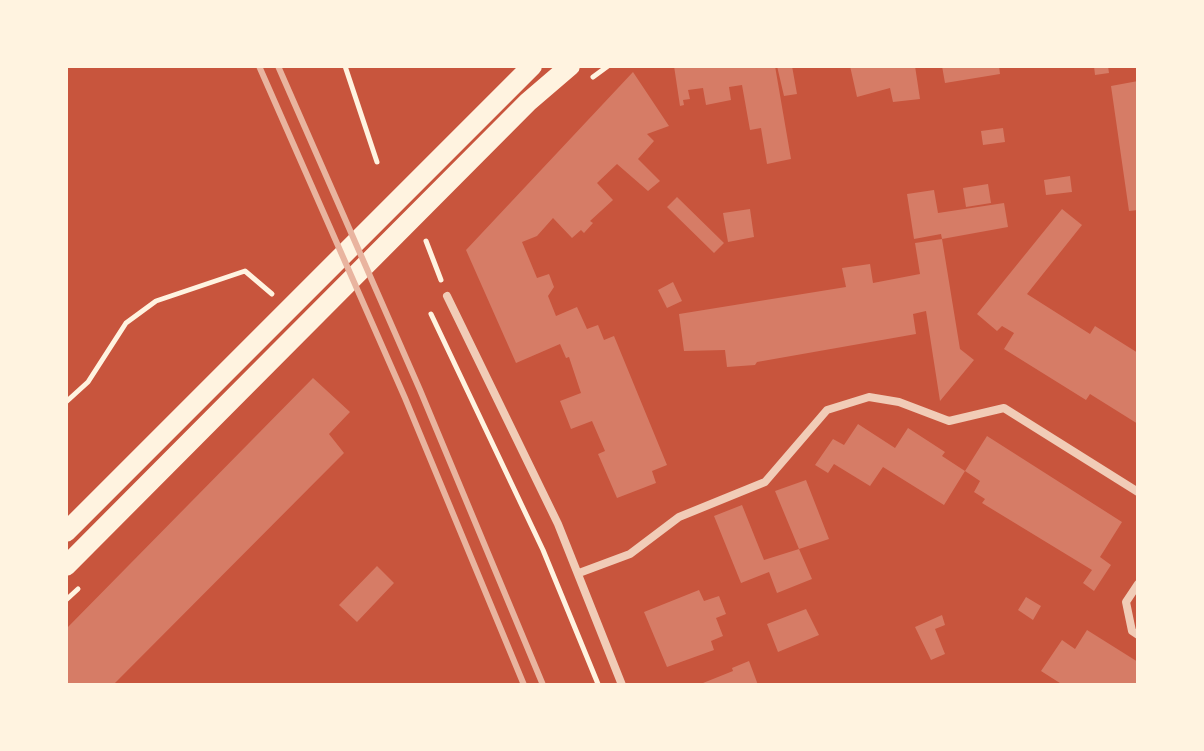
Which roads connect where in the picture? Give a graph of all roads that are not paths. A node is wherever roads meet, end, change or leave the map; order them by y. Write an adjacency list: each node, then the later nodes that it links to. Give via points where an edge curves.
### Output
1 (532, 66): 5 (main road)
2 (570, 66): 6 (main road, via 528,102)
3 (447, 296): 7 (street)
4 (1138, 492): 7 (street, via 1004,408 949,421 869,397 827,410 765,482 679,517 630,554)
5 (66, 532)
6 (66, 566)
7 (579, 573): 10 (street)
8 (1138, 584): 9 (street, via 1126,602 1132,631)
9 (1138, 635)
10 (622, 685)

